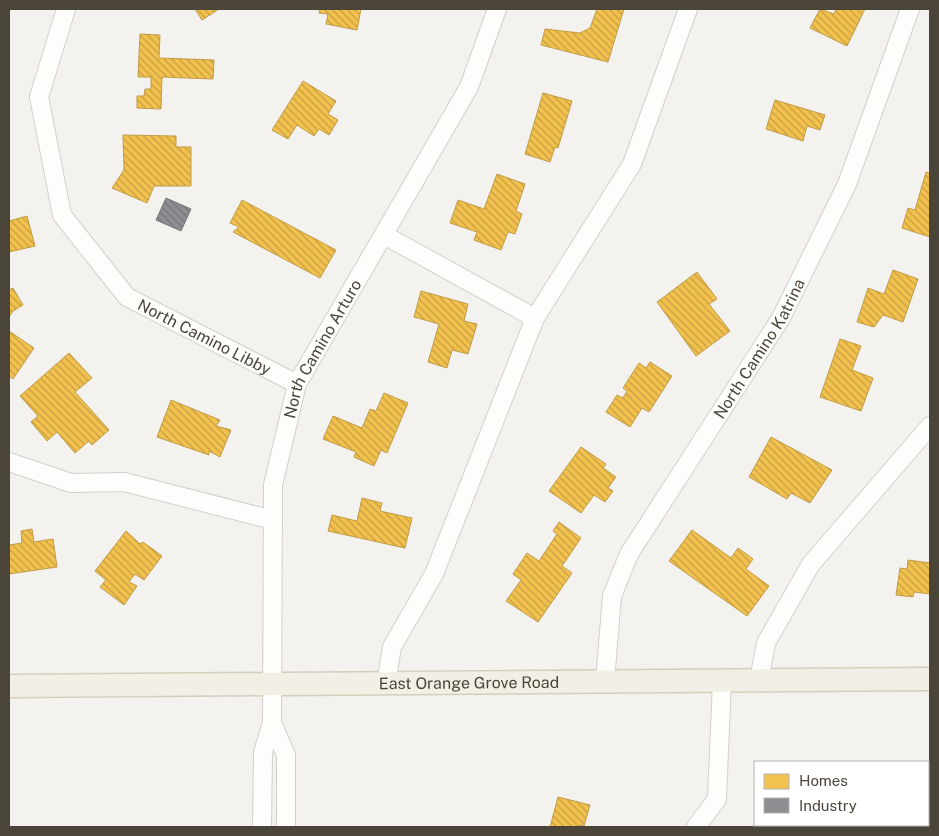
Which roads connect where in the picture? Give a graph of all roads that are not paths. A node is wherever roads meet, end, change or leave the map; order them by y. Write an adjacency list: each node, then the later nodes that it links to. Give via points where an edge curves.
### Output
1 (66, 9): 7 (street, North Camino Libby, via 39,97 62,215 128,297)
2 (497, 9): 5 (street, North Camino Arturo, via 470,87)
3 (688, 9): 6 (street, via 632,164)
4 (910, 9): 13 (street, North Camino Katrina, via 847,184 781,318 629,554 612,596)
5 (384, 235): 6 (street); 7 (street, North Camino Arturo)
6 (535, 318): 15 (street, via 434,574 392,647)
7 (297, 384): 10 (street, North Camino Arturo, via 273,485)
8 (930, 426): 12 (street, via 812,564 766,643)
9 (9, 462): 10 (street, via 72,483 124,482)
10 (273, 520): 16 (street, North Camino Arturo)
11 (930, 679): 12 (main road, East Orange Grove Road)
12 (758, 680): 14 (main road, East Orange Grove Road)
13 (605, 681): 14 (main road, East Orange Grove Road); 15 (main road, East Orange Grove Road)
14 (722, 681): 21 (street, via 717,799)
15 (386, 683): 16 (main road, East Orange Grove Road)
16 (272, 684): 17 (main road, East Orange Grove Road); 18 (street, North Camino Arturo)
17 (9, 686)
18 (272, 723): 19 (street, North Camino Arturo, via 263,752); 20 (street, North Camino Arturo, via 286,755)
19 (262, 827)
20 (286, 827)
21 (696, 827)

